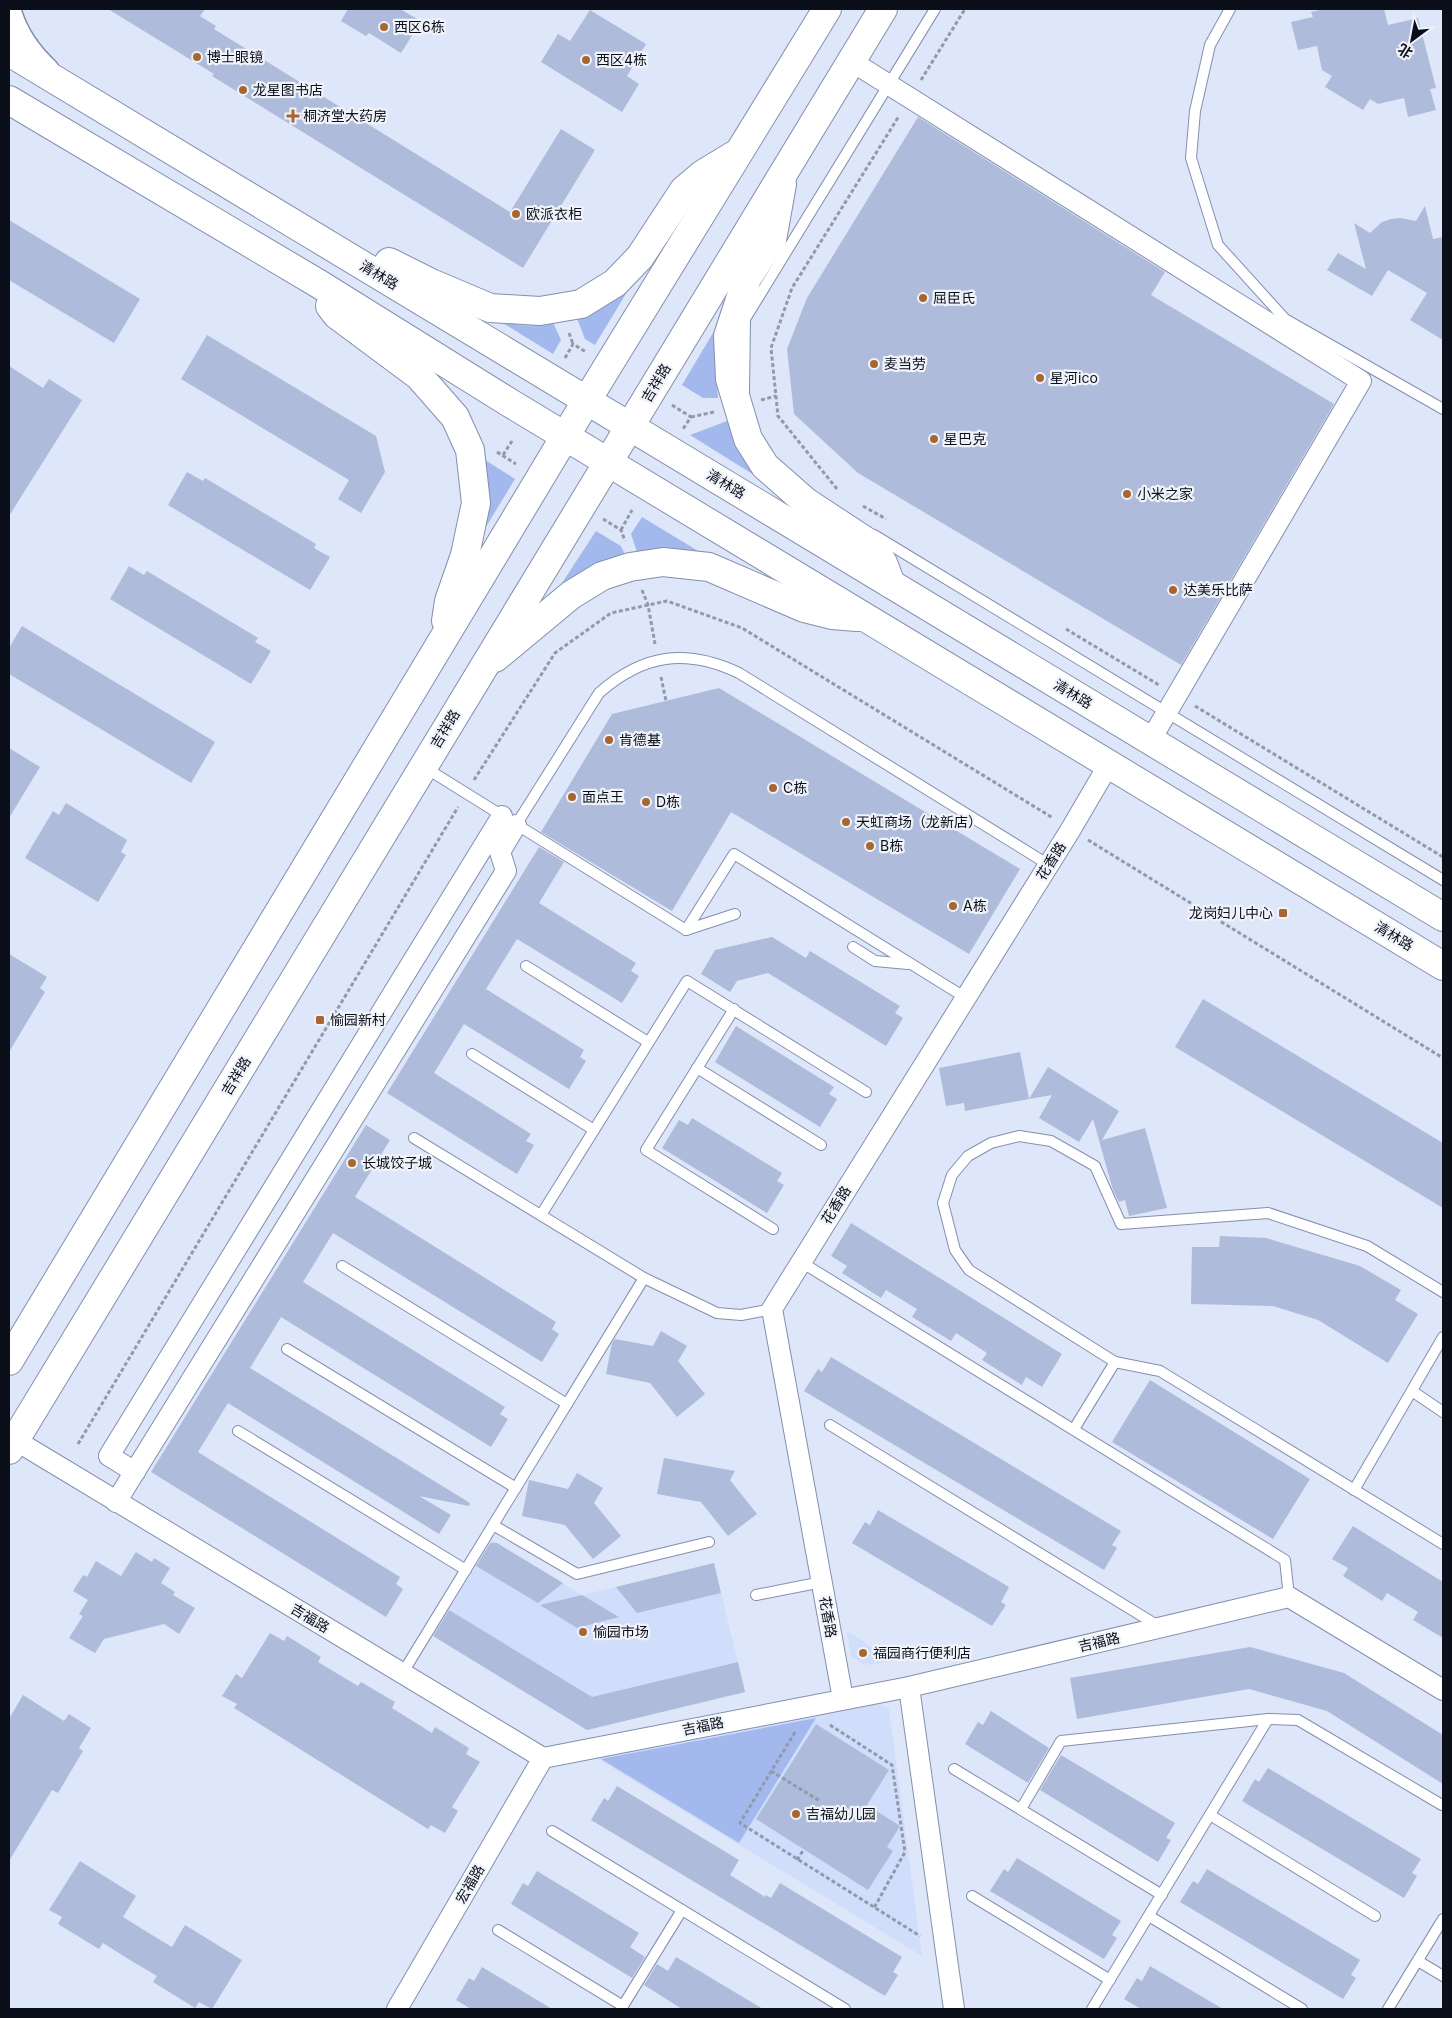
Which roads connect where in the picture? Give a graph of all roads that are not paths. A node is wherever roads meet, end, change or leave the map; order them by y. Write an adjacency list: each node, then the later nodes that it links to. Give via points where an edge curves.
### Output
1 (827, 9): 11 (main road)
2 (883, 9): 7 (main road, 吉祥路)
3 (935, 9): 9 (lane)
4 (1230, 9): 16 (lane, via 1210,45 1195,111 1191,158 1218,245 1285,319)
5 (9, 15): 8 (street, via 14,30 32,57)
6 (9, 52): 8 (main road, 清林路)
7 (851, 61): 9 (street); 12 (main road, 吉祥路)
8 (56, 80): 13 (main road, 清林路)
9 (889, 84): 19 (lane, via 745,318 744,393 759,443); 28 (street, via 1360,381)
10 (11, 102): 14 (main road, 清林路)
11 (740, 152): 13 (main road, via 703,174 684,190 640,257 615,282 581,304 540,311 490,308 366,252); 15 (main road)
12 (783, 173): 17 (main road, 吉祥路); 22 (main road, via 772,240 747,278 728,336 730,379 748,439 765,466 806,502 870,544 884,563)
13 (340, 251): 15 (main road, 清林路)
14 (319, 284): 18 (main road, 清林路); 24 (main road, via 337,315 419,376 455,417 470,450 476,502 465,555 449,601)
15 (587, 400): 17 (main road, 清林路); 18 (main road)
16 (1443, 409)
17 (630, 426): 20 (main road, 吉祥路); 22 (main road, 清林路)
18 (565, 436): 20 (main road, 清林路); 24 (main road)
19 (772, 456)
20 (608, 462): 23 (main road, 清林路); 27 (main road, 吉祥路)
21 (792, 476): 28 (lane, via 819,502)
22 (891, 584): 26 (main road, 清林路)
23 (866, 618): 25 (main road, 清林路); 27 (main road, via 804,608 709,567 663,562 633,566 602,576 571,595)
24 (442, 644): 60 (main road)
25 (936, 660): 26 (main road, via 903,624 907,618 917,618 980,653); 30 (main road, 清林路)
26 (1017, 660): 29 (main road, 清林路)
27 (482, 668): 31 (main road, 吉祥路)
28 (1171, 704): 29 (street); 34 (lane)
29 (1150, 740): 36 (main road, 清林路)
30 (1109, 764): 33 (street, 花香路); 41 (main road, 清林路)
31 (422, 767): 32 (lane); 68 (main road, 吉祥路)
32 (509, 820): 33 (lane, via 599,693 616,678 658,660 700,659 739,673); 37 (lane); 69 (street, via 500,852 506,871); 69 (street, via 109,1456)
33 (1049, 865): 42 (street, 花香路)
34 (1443, 880)
35 (735, 914): 37 (lane)
36 (1443, 918)
37 (686, 930): 39 (lane, via 734,854)
38 (853, 947): 39 (lane, via 875,961)
39 (912, 964): 42 (lane)
40 (526, 966): 44 (lane)
41 (1443, 966)
42 (966, 998): 53 (street, 花香路)
43 (734, 1009): 44 (lane, via 687,980); 46 (lane); 47 (lane)
44 (648, 1042): 48 (lane)
45 (472, 1054): 48 (lane)
46 (697, 1068): 50 (lane); 52 (lane, via 646,1150)
47 (866, 1092)
48 (594, 1130): 51 (lane)
49 (414, 1138): 51 (lane)
50 (821, 1146)
51 (541, 1215): 55 (lane)
52 (773, 1229)
53 (801, 1262): 57 (street, 花香路); 66 (lane)
54 (342, 1266): 63 (lane)
55 (644, 1278): 57 (lane, via 717,1313 741,1315); 63 (lane)
56 (1443, 1292): 61 (lane, via 1367,1246 1268,1213 1121,1224 1095,1166 1051,1141 1019,1136 991,1144 968,1156 952,1175 943,1203 955,1250 970,1270)
57 (772, 1308): 77 (street, 花香路)
58 (1443, 1337): 62 (lane)
59 (287, 1348): 70 (lane)
60 (9, 1362)
61 (1115, 1362): 66 (lane); 71 (lane, via 1160,1371)
62 (1412, 1391): 64 (lane); 71 (lane)
63 (567, 1404): 70 (lane)
64 (1443, 1412)
65 (830, 1425): 80 (lane)
66 (1074, 1429): 79 (lane, via 1285,1560)
67 (238, 1431): 76 (lane)
68 (12, 1445): 72 (street, 吉福路)
69 (135, 1472): 72 (street)
70 (516, 1488): 73 (lane)
71 (1354, 1490): 75 (lane)
72 (116, 1502): 81 (street, 吉福路)
73 (493, 1525): 74 (lane, via 577,1574); 76 (lane)
74 (709, 1542)
75 (1443, 1544)
76 (466, 1570): 81 (lane)
77 (822, 1582): 78 (lane); 84 (street, 花香路)
78 (756, 1595)
79 (1289, 1597): 80 (street, 吉福路); 83 (street)
80 (1160, 1627): 82 (street, 吉福路)
81 (402, 1674): 86 (street, 吉福路)
82 (909, 1687): 84 (street, 吉福路); 105 (street)
83 (1443, 1690)
84 (843, 1699): 86 (street, 吉福路)
85 (1268, 1719): 88 (lane, via 1298,1720); 89 (lane, via 1061,1741); 90 (lane)
86 (543, 1758): 103 (street, 宏福路)
87 (954, 1769): 89 (lane)
88 (1442, 1805)
89 (1021, 1809): 92 (lane)
90 (1210, 1815): 92 (lane); 96 (lane)
91 (552, 1831): 94 (lane)
92 (1162, 1895): 95 (lane)
93 (972, 1896): 101 (lane)
94 (682, 1910): 102 (lane); 104 (lane)
95 (1149, 1916): 101 (lane); 107 (lane)
96 (1375, 1916)
97 (1443, 1919): 99 (lane)
98 (498, 1930): 102 (lane)
99 (1418, 1961): 100 (lane); 108 (lane)
100 (1443, 1976)
101 (1110, 1980): 106 (lane)
102 (622, 2008)
103 (397, 2009)
104 (845, 2009)
105 (954, 2009)
106 (1092, 2009)
107 (1302, 2009)
108 (1388, 2009)

